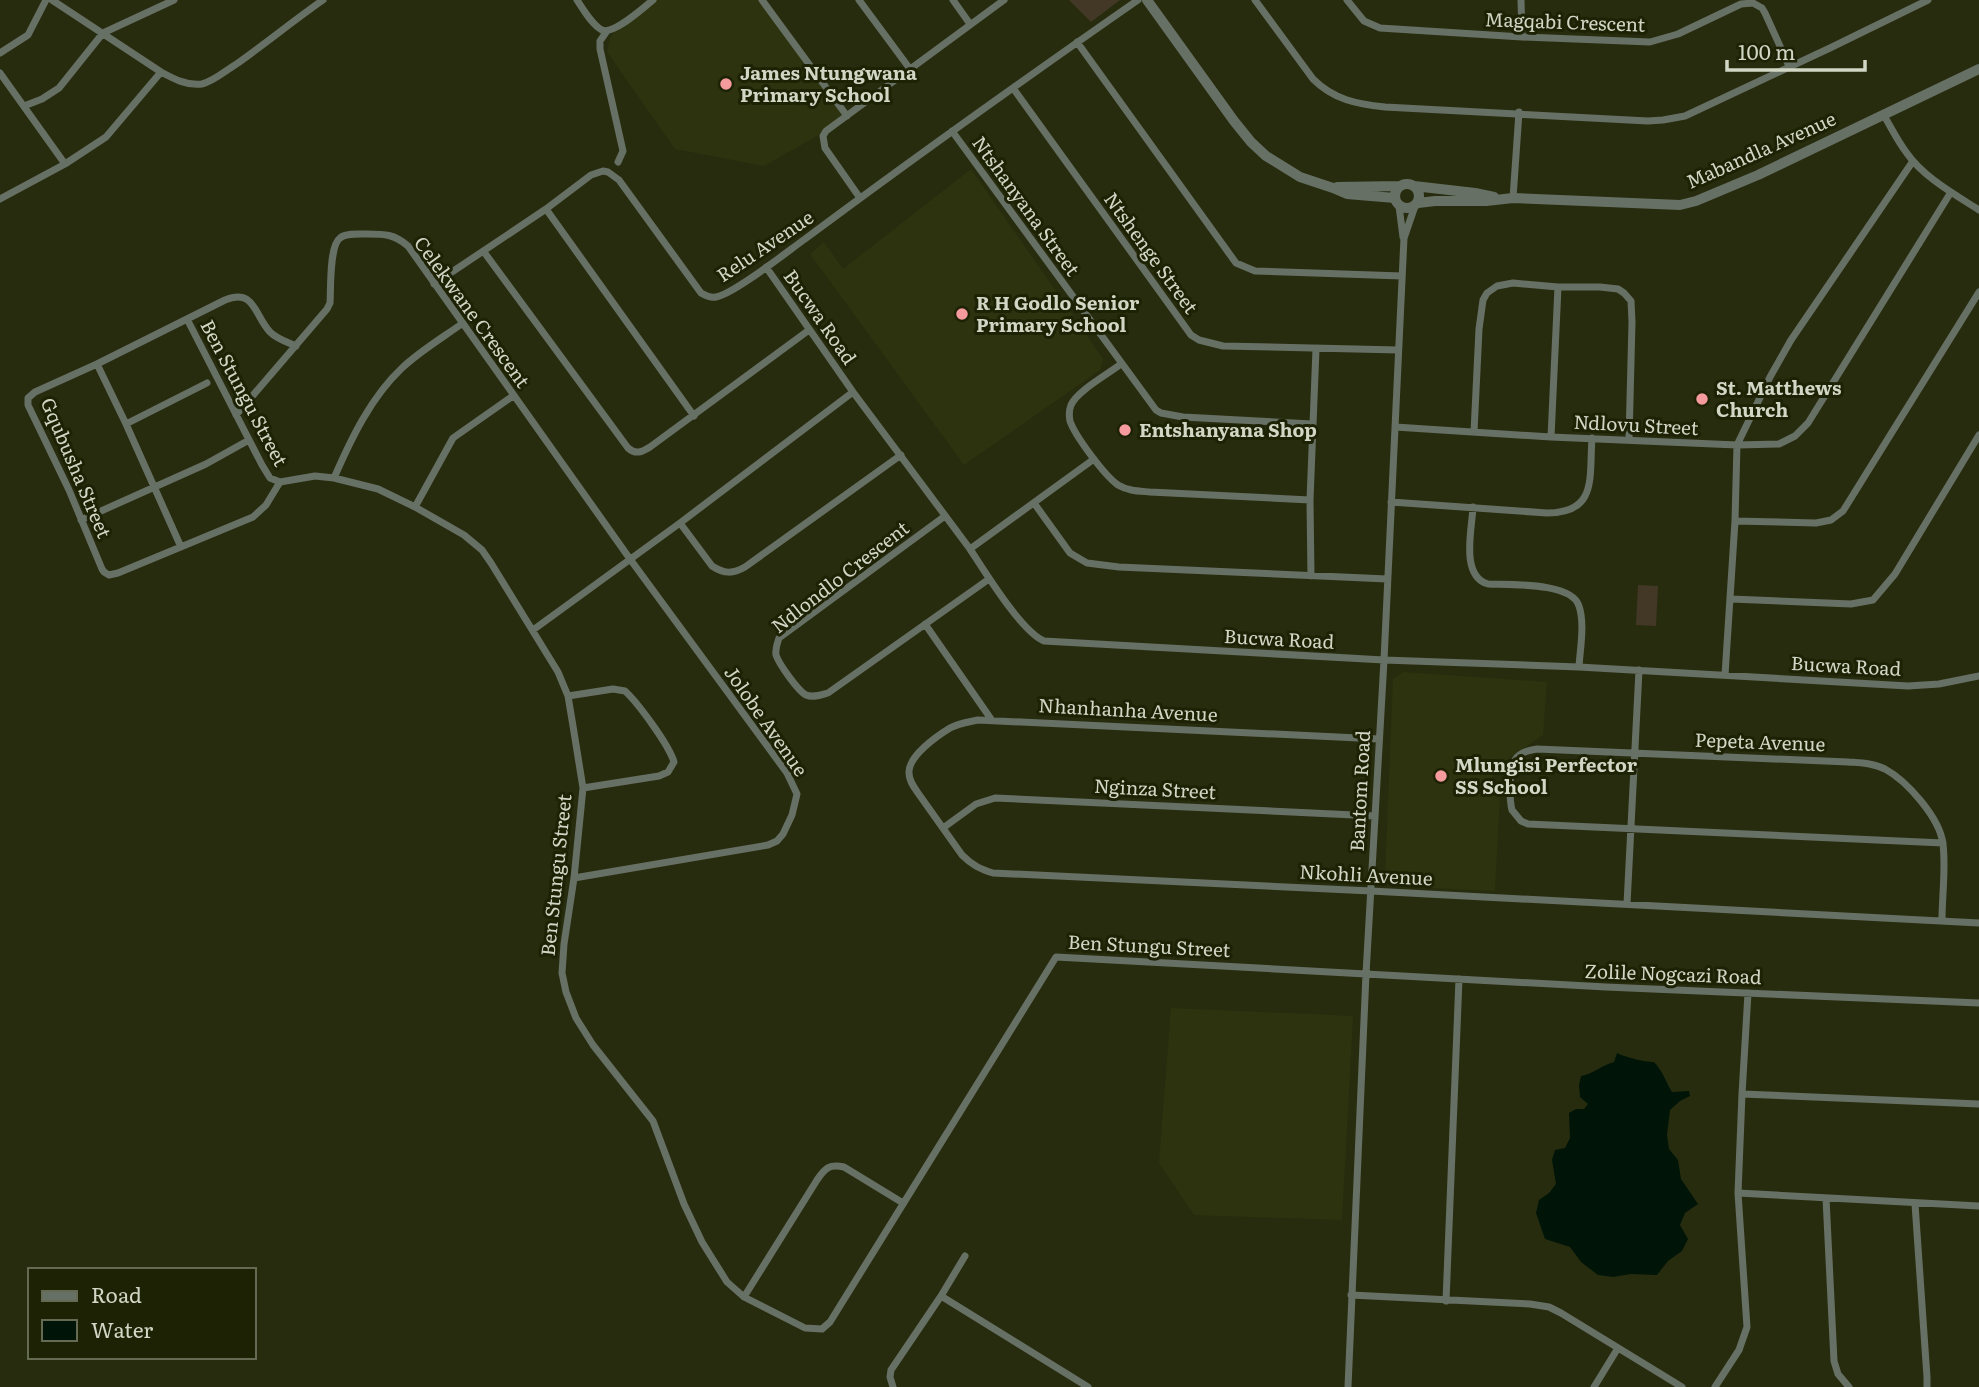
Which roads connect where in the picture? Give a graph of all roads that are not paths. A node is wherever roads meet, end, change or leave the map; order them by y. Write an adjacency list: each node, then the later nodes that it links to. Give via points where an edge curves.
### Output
1 (46, 0): 24 (street, via 28,35)
2 (52, 0): 21 (street)
3 (174, 0): 21 (street)
4 (307, 0): 18 (street)
5 (323, 0): 18 (street)
6 (577, 0): 20 (street)
7 (653, 0): 20 (street)
8 (762, 0): 34 (street)
9 (859, 0): 26 (street)
10 (953, 0): 19 (street)
11 (1004, 0): 19 (street)
12 (1138, 0): 23 (street, Relu Avenue)
13 (1147, 0): 41 (street, via 1251,142 1280,167)
14 (1255, 0): 32 (street, via 1313,79 1344,100 1385,107)
15 (1347, 0): 22 (street, Magqabi Crescent, via 1364,21 1380,28)
16 (1521, 0): 22 (street)
17 (1928, 0): 25 (street)
18 (313, 7): 28 (street, via 212,80 184,83)
19 (970, 24): 26 (street)
20 (607, 31): 37 (street, via 600,49 623,151)
21 (103, 33): 28 (street); 31 (street, via 60,88)
22 (1522, 37): 25 (street, Magqabi Crescent, via 1650,42 1741,4 1753,4 1765,13)
23 (1077, 43): 30 (street, Relu Avenue); 53 (street, via 1236,263 1255,271)
24 (0, 53)
25 (1789, 66): 32 (street, via 1674,119)
26 (910, 69): 34 (street)
27 (1979, 69): 33 (street, Mabandla Avenue)
28 (161, 72): 38 (street, via 106,137)
29 (0, 73): 31 (street)
30 (1013, 88): 35 (street, Relu Avenue); 61 (street, Ntshenge Street, via 1191,335 1223,346)
31 (24, 106): 38 (street)
32 (1518, 113): 45 (street)
33 (1883, 114): 36 (street); 45 (street, Mabandla Avenue, via 1758,175 1680,205)
34 (847, 116): 44 (street, via 826,131 823,142)
35 (952, 131): 44 (street, Relu Avenue); 64 (street, Ntshanyana Street)
36 (1913, 161): 42 (street); 79 (street, via 1791,340)
37 (618, 162)
38 (65, 164): 43 (street)
39 (1400, 186): 40 (street); 41 (street); 46 (street)
40 (1414, 186): 45 (street, Mabandla Avenue); 47 (street, via 1419,194)
41 (1333, 188): 46 (street)
42 (1951, 192): 49 (street); 79 (street, Ndlovu Street, via 1801,431 1779,444)
43 (1, 197)
44 (860, 198): 52 (street, Relu Avenue)
45 (1508, 199): 47 (street, Mabandla Avenue)
46 (1397, 202): 47 (street, via 1407,209); 50 (street, Bantom Road)
47 (1416, 204): 50 (street, Bantom Road)
48 (547, 209): 51 (street, Relu Avenue); 52 (street, Relu Avenue, via 591,175 608,172 619,180 705,296 727,293); 69 (street)
49 (1979, 210)
50 (1404, 238): 53 (street, Bantom Road)
51 (484, 252): 54 (street, Relu Avenue); 69 (street, via 632,452 650,447)
52 (766, 267): 59 (street, Bucwa Road)
53 (1402, 276): 62 (street, Bantom Road)
54 (434, 284): 58 (street, Celekwane Crescent); 60 (street, Celekwane Crescent, via 408,246 395,236 341,237 332,256 330,303)
55 (1558, 287): 73 (street, via 1504,284 1490,289 1483,300); 75 (street); 77 (street, via 1618,289 1631,301)
56 (1979, 292): 92 (street, via 1843,511 1816,523)
57 (187, 319): 60 (street, Gqubusha Street, via 232,297 243,297 271,333); 63 (street, Gqubusha Street); 68 (street, Ben Stungu Street)
58 (463, 323): 67 (street, Celekwane Crescent); 82 (street, via 386,385 355,433)
59 (809, 330): 66 (street, Bucwa Road); 69 (street)
60 (296, 346): 68 (street, Celekwane Crescent)
61 (1316, 349): 62 (street, Ntshenge Street); 71 (street)
62 (1398, 350): 72 (street, Bantom Road)
63 (97, 364): 70 (street); 91 (street, Gqubusha Street, via 27,398)
64 (1121, 364): 71 (street, Ntshanyana Street, via 1161,413); 81 (street, via 1070,406 1073,427)
65 (207, 383): 70 (street)
66 (853, 392): 80 (street, Bucwa Road); 93 (street)
67 (513, 396): 88 (street, via 453,438); 96 (street, Celekwane Crescent)
68 (236, 415): 78 (street, Ben Stungu Street)
69 (694, 416)
70 (126, 424): 84 (street)
71 (1312, 424): 85 (street)
72 (1395, 427): 73 (street, Ndlovu Street); 86 (street, Bantom Road)
73 (1474, 432): 75 (street, Ndlovu Street)
74 (1979, 435): 100 (street, via 1895,574 1873,600 1851,604)
75 (1551, 437): 76 (street, Ndlovu Street)
76 (1592, 438): 77 (street, Ndlovu Street); 89 (street, via 1588,489 1576,508 1559,513)
77 (1629, 439): 79 (street, Ndlovu Street)
78 (248, 440): 83 (street, Ben Stungu Street, via 266,473); 84 (street)
79 (1737, 445): 92 (street)
80 (901, 455): 90 (street, Bucwa Road); 93 (street, via 732,573 712,566)
81 (1094, 459): 85 (street, via 1116,484 1133,490); 87 (street)
82 (334, 478): 83 (street, Ben Stungu Street, via 307,476); 88 (street, Ben Stungu Street, via 378,489)
83 (280, 482): 94 (street, Gqubusha Street, via 253,517)
84 (153, 486): 91 (street); 94 (street)
85 (1310, 500): 97 (street)
86 (1391, 502): 89 (street); 99 (street, Bantom Road)
87 (1034, 503): 95 (street); 97 (street, via 1070,553 1087,563)
88 (415, 507): 102 (street, Ben Stungu Street, via 482,550)
89 (1473, 507): 104 (street, via 1473,573 1488,584 1551,588 1576,599 1580,607)
90 (945, 516): 95 (street, Bucwa Road); 101 (street, Ndlondlo Crescent, via 779,639 776,655 802,692 820,695)
91 (81, 520): 94 (street, Gqubusha Street, via 109,575)
92 (1735, 521): 100 (street)
93 (680, 523): 96 (street)
94 (181, 547)
95 (970, 549): 98 (street, Bucwa Road)
96 (630, 559): 102 (street); 117 (street, Jolobe Avenue, via 787,773 797,794 783,834 768,845)
97 (1311, 576): 99 (street)
98 (989, 579): 101 (street, Ndlondlo Crescent); 103 (street, Bucwa Road, via 1031,634 1044,641)
99 (1387, 579): 103 (street, Bantom Road)
100 (1731, 598): 106 (street)
101 (925, 624): 109 (street)
102 (533, 630): 108 (street, Ben Stungu Street)
103 (1384, 660): 104 (street, Bucwa Road); 110 (street, Bantom Road)
104 (1579, 667): 105 (street, Bucwa Road)
105 (1639, 670): 106 (street, Bucwa Road); 111 (street)
106 (1725, 675): 107 (street, Bucwa Road, via 1908,686)
107 (1979, 676)
108 (568, 696): 112 (street, Ben Stungu Street); 112 (street, via 625,691 674,762 659,776)
109 (991, 719): 110 (street, Nhanhanha Avenue); 114 (street, Nkohli Avenue, via 950,728 911,761 911,783)
110 (1379, 739): 113 (street, Bantom Road)
111 (1634, 753): 115 (street); 115 (street, Pepeta Avenue, via 1537,748 1524,751 1510,771 1511,810 1521,821); 116 (street, Pepeta Avenue, via 1875,765 1914,794 1939,829)
112 (583, 788): 117 (street, Ben Stungu Street)
113 (1375, 816): 114 (street, Nginza Street, via 995,798 976,804); 118 (street, Bantom Road)
114 (943, 828): 118 (street, Nkohli Avenue, via 971,864 993,873)
115 (1630, 829): 116 (street); 119 (street)
116 (1943, 843): 120 (street, Pepeta Avenue)
117 (574, 878): 136 (street, Ben Stungu Street, via 562,962 569,1003 593,1045 653,1121 702,1242 727,1282)
118 (1371, 891): 119 (street, Nkohli Avenue); 122 (street, Bantom Road)
119 (1627, 904): 120 (street, Nkohli Avenue)
120 (1942, 920): 121 (street, Nkohli Avenue)
121 (1979, 923)
122 (1366, 974): 123 (street, Zolile Nogcazi Road); 130 (street, Ben Stungu Street, via 1056,957); 134 (street, Bantom Road)
123 (1459, 979): 124 (street, Zolile Nogcazi Road); 137 (street)
124 (1748, 993): 125 (street, Zolile Nogcazi Road); 126 (street)
125 (1979, 1003)
126 (1742, 1094): 127 (street); 128 (street)
127 (1979, 1104)
128 (1738, 1193): 129 (street); 144 (street, via 1747,1327 1739,1350)
129 (1826, 1198): 131 (street); 145 (street, via 1835,1360 1838,1374)
130 (903, 1203): 136 (street, Ben Stungu Street, via 822,1329 805,1328); 136 (street, via 844,1167 828,1167)
131 (1915, 1204): 132 (street); 146 (street)
132 (1979, 1206)
133 (965, 1256): 135 (street)
134 (1351, 1295): 137 (street); 141 (street, Bantom Road)
135 (941, 1296): 139 (street, via 891,1370); 140 (street)
136 (744, 1297)
137 (1446, 1301): 138 (street, via 1549,1307)
138 (1618, 1348): 142 (street); 143 (street)
139 (893, 1387)
140 (1088, 1387)
141 (1348, 1387)
142 (1594, 1387)
143 (1682, 1387)
144 (1715, 1387)
145 (1849, 1387)
146 (1927, 1387)

